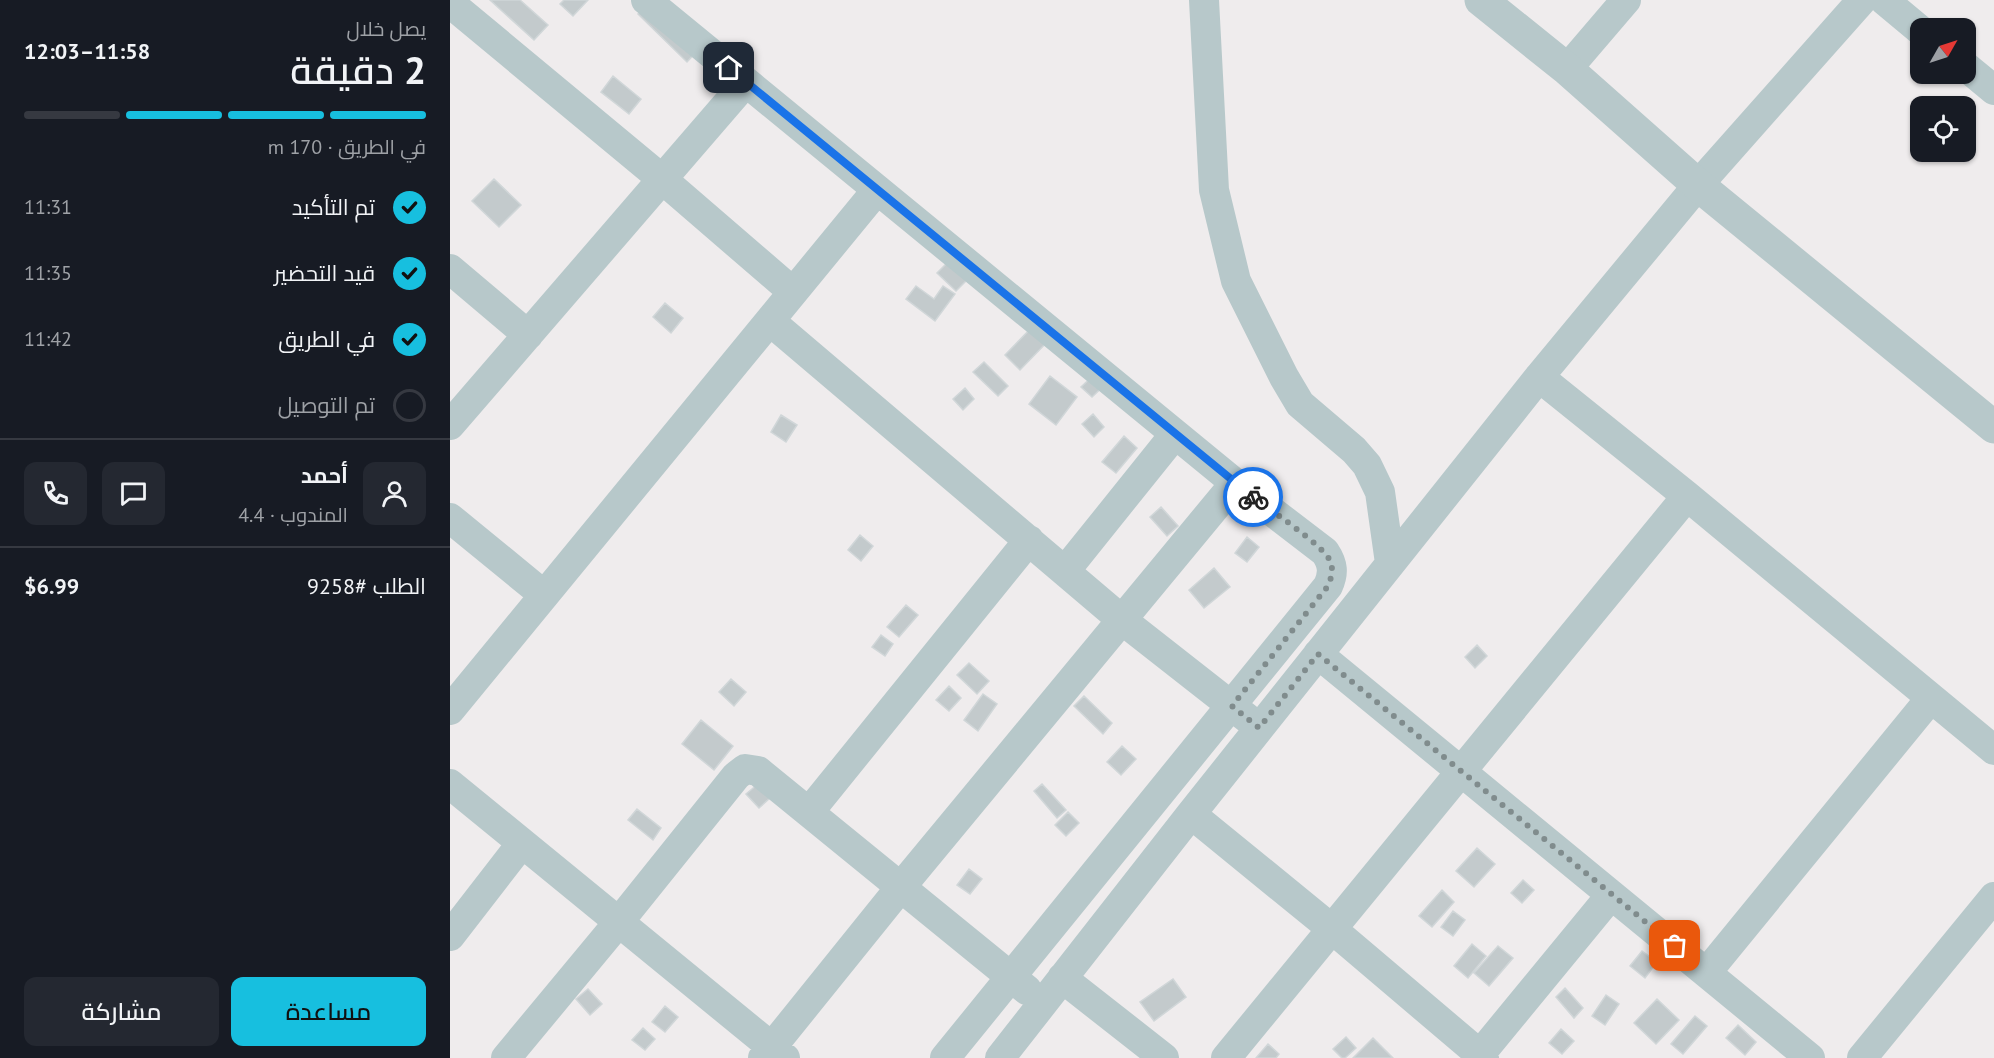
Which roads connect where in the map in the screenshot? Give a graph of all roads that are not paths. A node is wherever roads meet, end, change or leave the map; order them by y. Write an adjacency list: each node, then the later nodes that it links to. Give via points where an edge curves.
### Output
1 (646, 0): 11 (street)
2 (1204, 0): 28 (street, via 1214,190 1236,281 1300,404 1366,465 1380,492)
3 (1481, 0): 9 (street)
4 (1626, 0): 9 (street)
5 (1862, 0): 14 (street)
6 (1884, 0): 8 (street)
7 (450, 3): 13 (street)
8 (1910, 22)
9 (1567, 69): 14 (street)
10 (1976, 75): 12 (street)
11 (746, 82): 13 (street); 15 (street)
12 (1994, 90)
13 (662, 179): 17 (street); 19 (street)
14 (1698, 185): 20 (street); 22 (street)
15 (878, 190): 17 (street); 23 (street)
16 (450, 269): 19 (street)
17 (794, 292): 18 (street)
18 (770, 321): 27 (street); 30 (street)
19 (528, 335): 21 (street)
20 (1539, 377): 25 (street); 28 (street)
21 (450, 425)
22 (1994, 427)
23 (1175, 434): 24 (street); 29 (street)
24 (1235, 483): 31 (street); 34 (street, via 1325,552 1332,577)
25 (1687, 496): 33 (street); 38 (street)
26 (450, 518): 30 (street)
27 (1029, 540): 29 (street); 40 (street)
28 (1390, 563): 32 (street)
29 (1065, 571): 31 (street)
30 (544, 595): 35 (street)
31 (1122, 620): 34 (street); 43 (street)
32 (1318, 654): 36 (street); 38 (street)
33 (1930, 698): 37 (street); 49 (street)
34 (1232, 706): 36 (street); 50 (street)
35 (450, 710)
36 (1259, 728): 41 (street)
37 (1994, 750)
38 (1461, 771): 44 (street); 47 (street)
39 (450, 784): 42 (street)
40 (809, 812): 43 (street); 46 (street, via 758,771 745,770 736,776)
41 (1191, 814): 47 (street); 51 (street)
42 (522, 843): 46 (street); 48 (street)
43 (900, 888): 50 (street); 53 (street)
44 (1611, 896): 49 (street); 54 (street)
45 (1994, 897): 61 (street)
46 (618, 923): 53 (street); 55 (street)
47 (1332, 929): 54 (street); 59 (street)
48 (450, 936)
49 (1707, 972): 60 (street)
50 (1011, 977): 52 (street); 56 (street)
51 (1062, 978): 52 (street); 58 (street)
52 (1043, 1004): 57 (street)
53 (773, 1054)
54 (1480, 1057)
55 (506, 1058)
56 (945, 1058)
57 (999, 1058)
58 (1164, 1058)
59 (1226, 1058)
60 (1810, 1058)
61 (1862, 1058)

